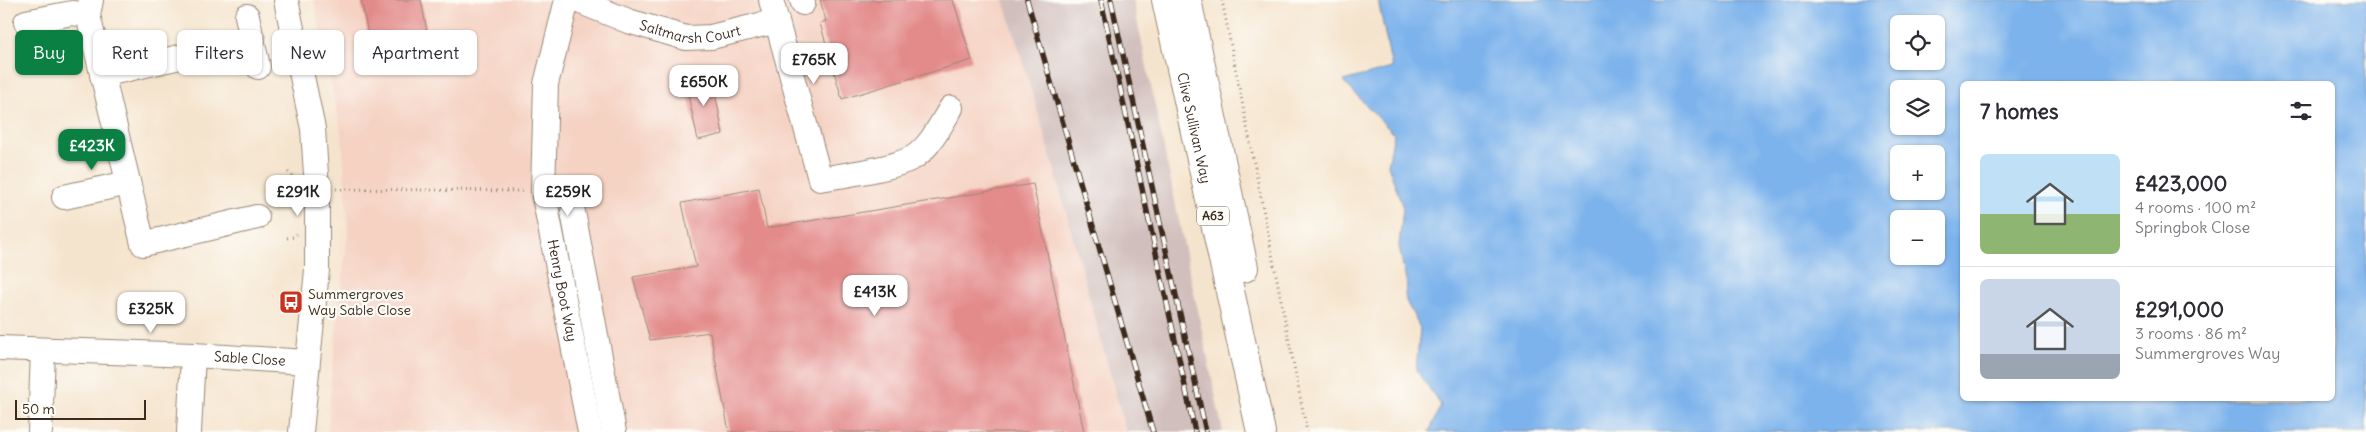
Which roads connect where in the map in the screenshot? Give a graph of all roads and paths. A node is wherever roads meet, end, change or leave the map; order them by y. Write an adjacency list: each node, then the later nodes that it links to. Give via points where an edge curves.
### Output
1 (286, 0): 16 (street, via 313,129)
2 (568, 0): 17 (street, Henry Boot Way, via 546,84)
3 (576, 0): 8 (street, Saltmarsh Court, via 628,21 686,38 711,37)
4 (1166, 0): 32 (highway, Clive Sullivan Way / A63)
5 (1187, 0): 33 (highway, Clive Sullivan Way / A63)
6 (1222, 0): 34 (path)
7 (89, 7): 10 (street); 13 (street)
8 (774, 11): 14 (street, Saltmarsh Court, via 820,179 855,174 914,157)
9 (247, 16): 11 (street)
10 (26, 22)
11 (250, 30)
12 (177, 58): 13 (street)
13 (102, 76): 15 (street)
14 (951, 108)
15 (128, 183): 18 (street); 20 (street, via 142,244)
16 (317, 190): 17 (path); 26 (street, via 317,270)
17 (544, 191): 25 (street, Henry Boot Way)
18 (64, 197)
19 (573, 212): 23 (street)
20 (257, 217)
21 (0, 348): 22 (street, Sable Close)
22 (43, 350): 24 (street, Sable Close); 27 (street)
23 (599, 354): 25 (street); 31 (street)
24 (193, 355): 26 (street, Sable Close); 28 (street)
25 (576, 358): 30 (street, Henry Boot Way)
26 (307, 362): 29 (street)
27 (40, 432)
28 (189, 432)
29 (301, 432)
30 (590, 432)
31 (614, 432)
32 (1261, 432)
33 (1279, 432)
34 (1307, 432)

